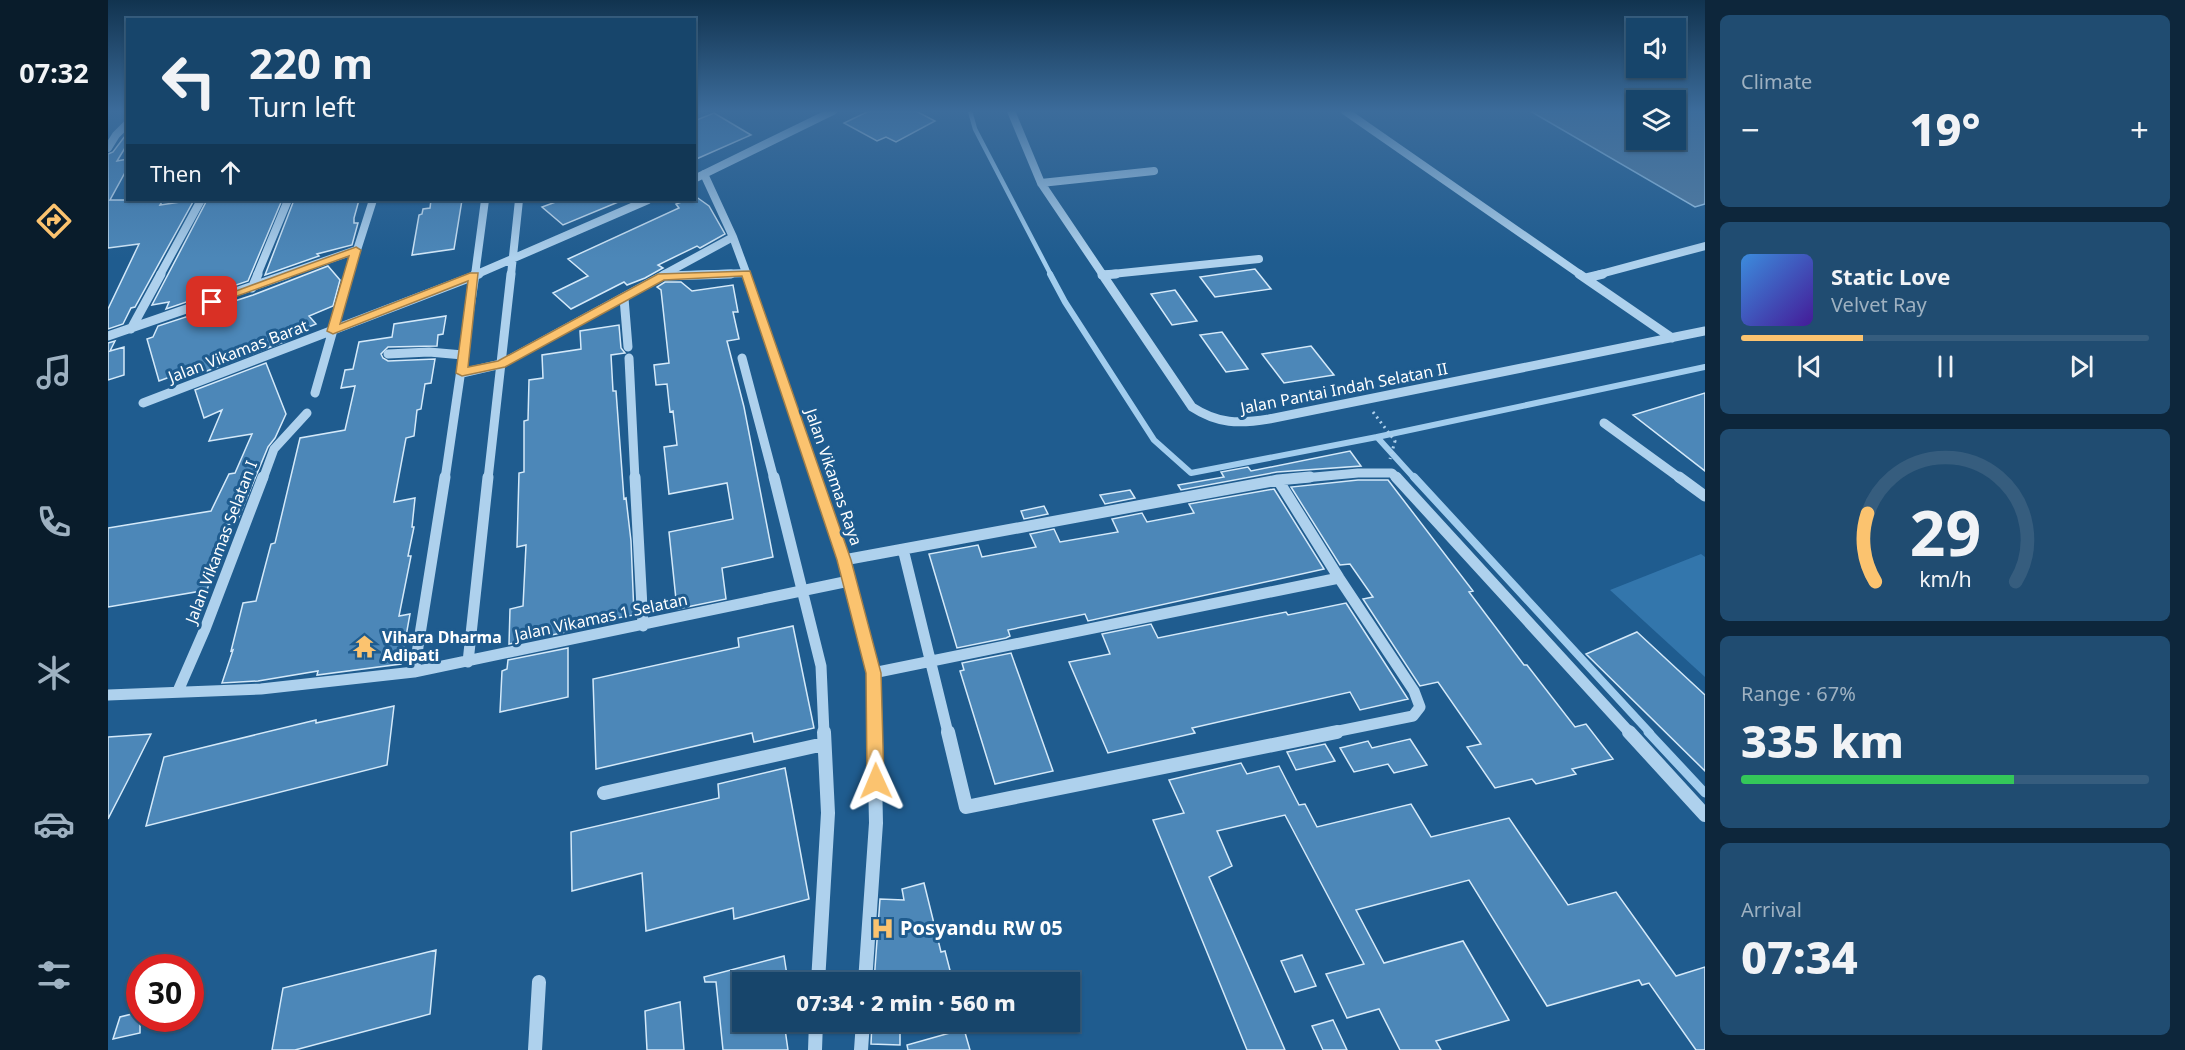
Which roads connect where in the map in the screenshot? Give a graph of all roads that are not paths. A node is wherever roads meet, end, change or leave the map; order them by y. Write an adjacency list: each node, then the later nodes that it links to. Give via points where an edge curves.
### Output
1 (732, 160): 5 (street)
2 (1031, 160): 6 (street, Jalan Pantai Indah Selatan II)
3 (1416, 160): 22 (street)
4 (1154, 171): 6 (street)
5 (699, 176): 13 (street, Jalan Vikamas Raya)
6 (1041, 183): 20 (street, Jalan Pantai Indah Selatan II)
7 (200, 201): 25 (street)
8 (288, 201): 23 (street)
9 (373, 201): 15 (street)
10 (485, 201): 19 (street)
11 (519, 201): 17 (street)
12 (646, 201): 17 (street, Jalan Vikamas Barat)
13 (733, 237): 18 (street, Jalan Vikamas Raya); 21 (street)
14 (1705, 246): 22 (street)
15 (356, 250): 23 (street); 26 (street)
16 (1259, 259): 20 (street)
17 (512, 261): 19 (street, Jalan Vikamas Barat); 33 (street)
18 (746, 273): 21 (street); 42 (street, Jalan Vikamas Raya)
19 (477, 274): 26 (street, Jalan Vikamas Barat); 31 (street)
20 (1102, 275): 29 (street, Jalan Pantai Indah Selatan II, via 1192,407 1227,423 1269,419)
21 (662, 277): 24 (street)
22 (1586, 278): 29 (street)
23 (252, 288): 25 (street)
24 (624, 298): 33 (street); 46 (street)
25 (131, 329): 28 (street)
26 (333, 331): 35 (street); 36 (street, Jalan Vikamas Barat)
27 (1705, 331): 29 (street, Jalan Pantai Indah Selatan II)
28 (108, 336)
29 (1672, 338)
30 (388, 354): 31 (street)
31 (464, 355): 34 (street)
32 (742, 358): 45 (street)
33 (497, 366): 34 (street); 48 (street)
34 (466, 372): 49 (street)
35 (315, 393)
36 (143, 404)
37 (307, 413): 51 (street, Jalan Vikamas Selatan I, via 274,449)
38 (1604, 423): 40 (street)
39 (1278, 480): 41 (street); 43 (street); 55 (street, via 1358,472 1392,473)
40 (1705, 496)
41 (903, 549): 42 (street); 47 (street)
42 (844, 560): 44 (street, Jalan Vikamas Raya)
43 (1339, 578): 47 (street); 47 (street, via 1414,691 1420,707 1413,716 966,807)
44 (849, 581): 45 (street, Jalan Vikamas 1 Selatan); 50 (street, Jalan Vikamas Raya)
45 (804, 591): 46 (street, Jalan Vikamas 1 Selatan); 53 (street, via 821,666)
46 (643, 626): 48 (street, Jalan Vikamas 1 Selatan)
47 (931, 660): 50 (street)
48 (462, 663): 49 (street, Jalan Vikamas 1 Selatan)
49 (414, 672): 51 (street, Jalan Vikamas 1 Selatan, via 261,689)
50 (873, 673): 57 (street, Jalan Vikamas Raya, via 876,823)
51 (178, 691): 52 (street, Jalan Vikamas 1 Selatan)
52 (108, 695)
53 (824, 744): 54 (street); 56 (street, via 828,813)
54 (604, 792)
55 (1705, 815)
56 (819, 972)
57 (866, 972)
58 (539, 982): 61 (street)
59 (816, 1032): 62 (street)
60 (862, 1032): 63 (street)
61 (535, 1050)
62 (815, 1050)
63 (861, 1050)

